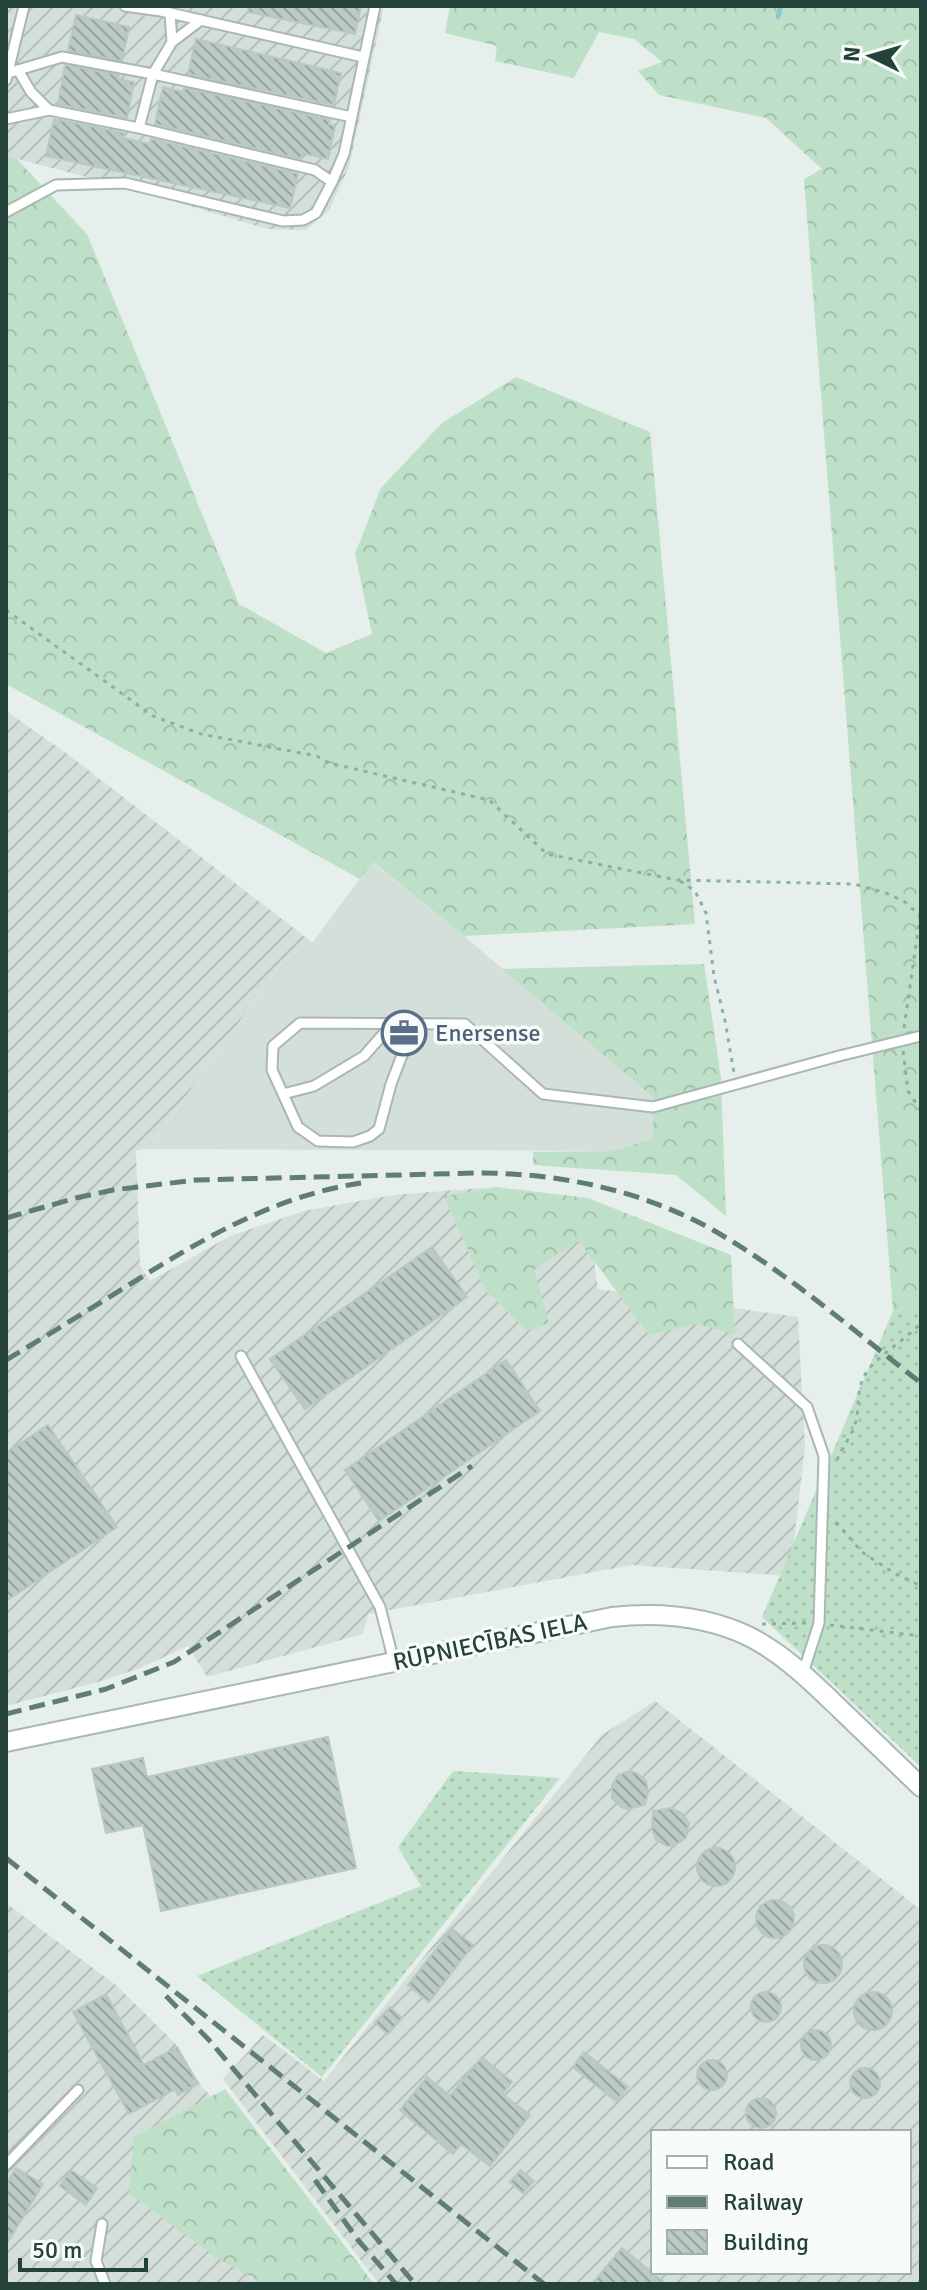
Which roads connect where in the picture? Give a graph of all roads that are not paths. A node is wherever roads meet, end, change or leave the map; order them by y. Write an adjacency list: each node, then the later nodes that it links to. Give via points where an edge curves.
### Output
1 (24, 6): 7 (lane)
2 (125, 6): 4 (lane)
3 (375, 6): 8 (lane)
4 (165, 10): 5 (lane); 6 (lane)
5 (201, 20): 6 (lane); 8 (lane)
6 (172, 42): 10 (lane)
7 (10, 46): 9 (lane)
8 (363, 57): 12 (lane)
9 (10, 74): 10 (lane, via 62,57); 11 (lane)
10 (153, 74): 12 (lane); 14 (lane)
11 (49, 110): 13 (lane); 14 (lane)
12 (352, 117): 15 (lane)
13 (6, 119)
14 (139, 128): 15 (lane, via 315,170)
15 (332, 182): 16 (lane, via 316,213 303,220 283,221 125,183 56,185)
16 (6, 212)
17 (393, 1023): 18 (lane); 20 (lane, via 364,1056 314,1086); 20 (lane, via 300,1023 273,1046 272,1070)
18 (414, 1024): 19 (lane, via 465,1024 543,1094 653,1107); 20 (lane, via 379,1129 370,1136 353,1142 318,1141 298,1127)
19 (921, 1036)
20 (283, 1094)
21 (738, 1344): 24 (lane, via 807,1407 824,1456 819,1623)
22 (241, 1356): 23 (lane, via 380,1607)
23 (394, 1662): 24 (street, RŪPNIECĪBAS IELA, via 612,1617 657,1614 693,1618 750,1637); 25 (street, RŪPNIECĪBAS IELA)
24 (803, 1673): 26 (street, RŪPNIECĪBAS IELA)
25 (6, 1742)
26 (921, 1787)
27 (78, 2090): 28 (lane)
28 (6, 2165)
29 (102, 2224): 30 (lane, via 96,2261)
30 (105, 2284)

